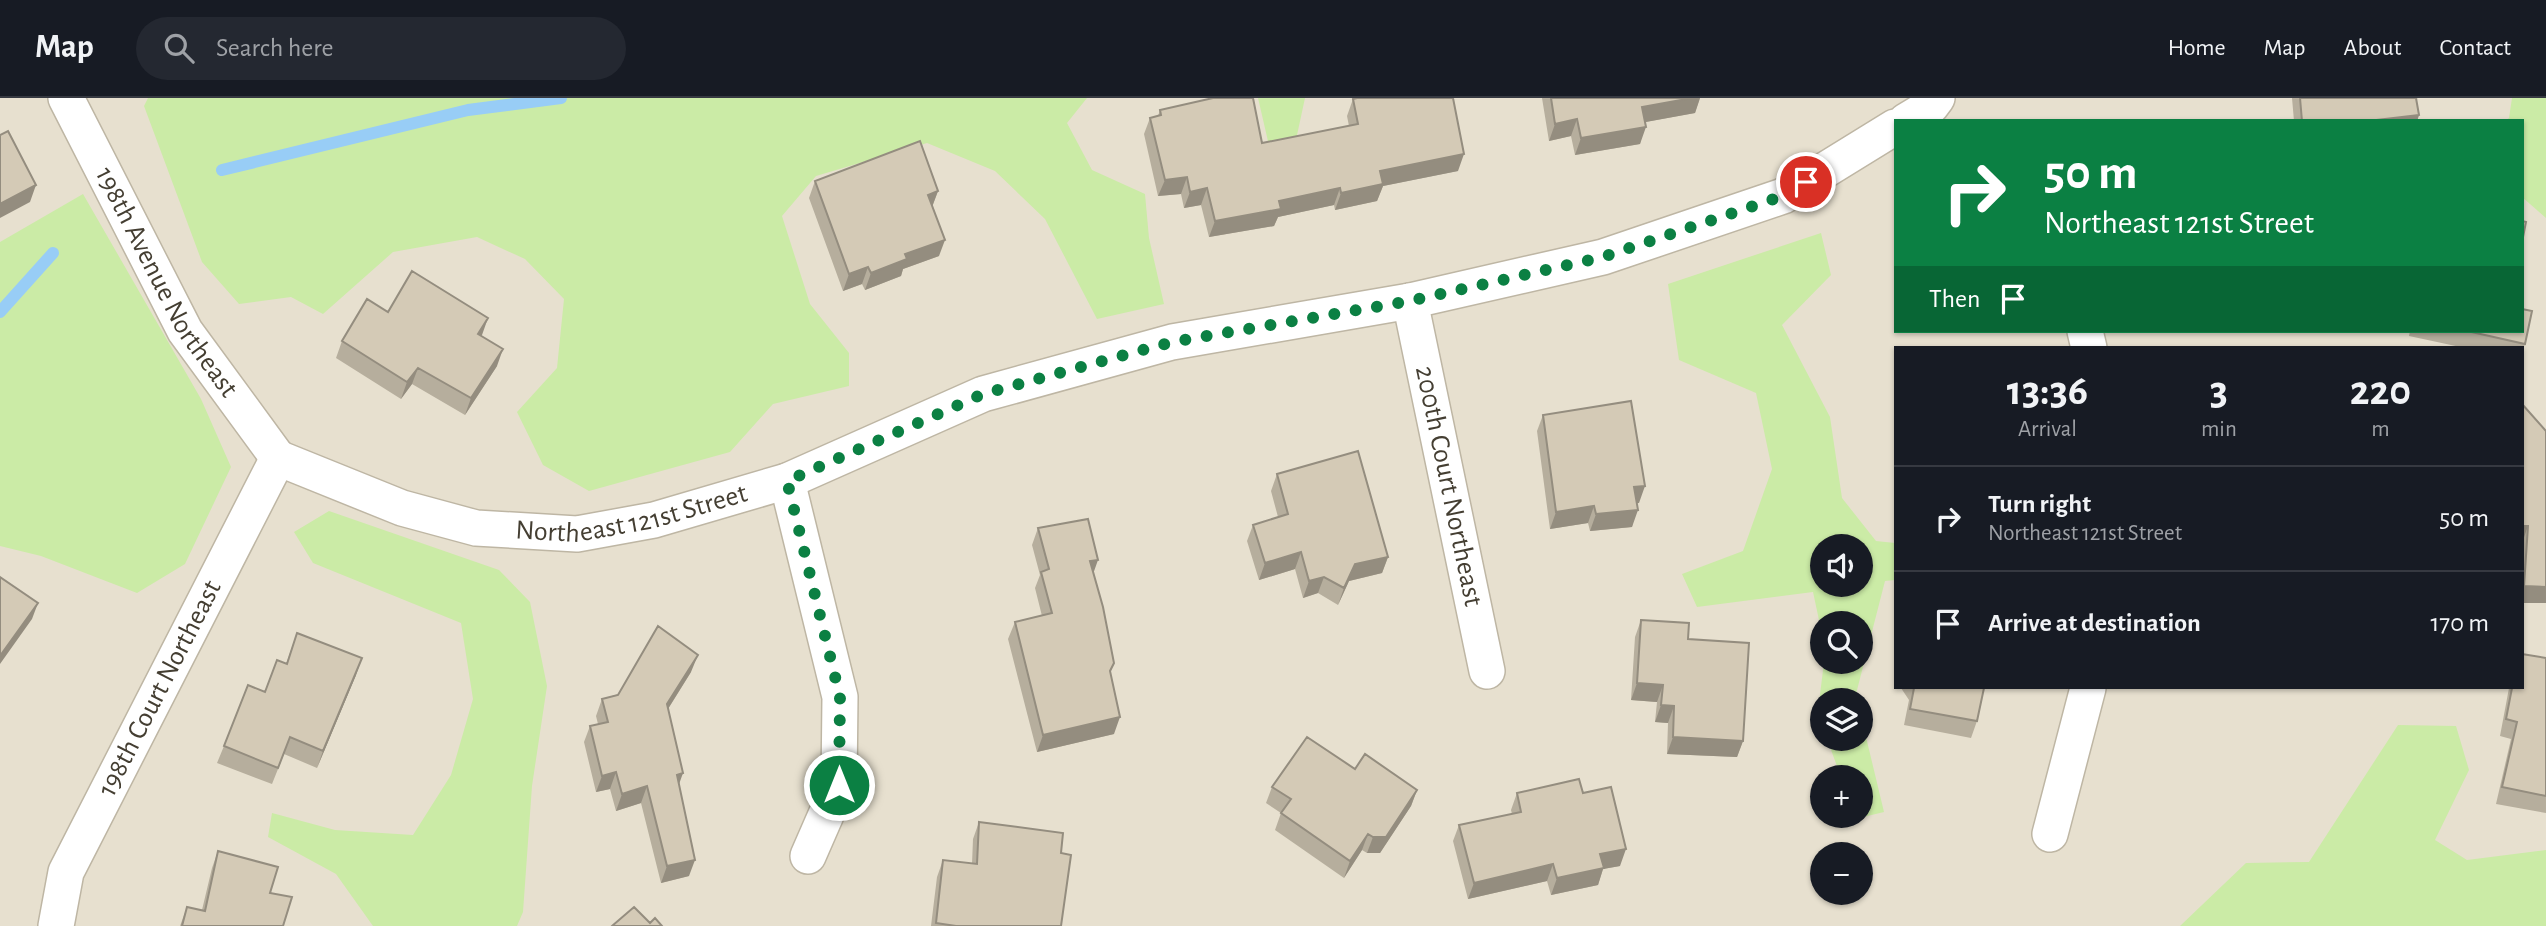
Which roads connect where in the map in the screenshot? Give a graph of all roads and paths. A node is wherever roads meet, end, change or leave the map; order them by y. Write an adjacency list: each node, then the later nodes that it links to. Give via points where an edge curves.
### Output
1 (66, 98): 4 (street, 198th Avenue Northeast, via 185,331)
2 (1894, 128): 3 (street, Northeast 121st Street, via 1783,196 1603,257)
3 (1410, 301): 5 (street, Northeast 121st Street, via 1172,342 983,394); 6 (street, 200th Court Northeast)
4 (278, 458): 5 (street, Northeast 121st Street, via 402,508 476,528 577,534 654,520); 10 (street, 198th Court Northeast, via 66,872)
5 (787, 481): 9 (street, via 840,697 839,785)
6 (1487, 671)
7 (2088, 689): 8 (street)
8 (2050, 834)
9 (808, 856)
10 (56, 926)

